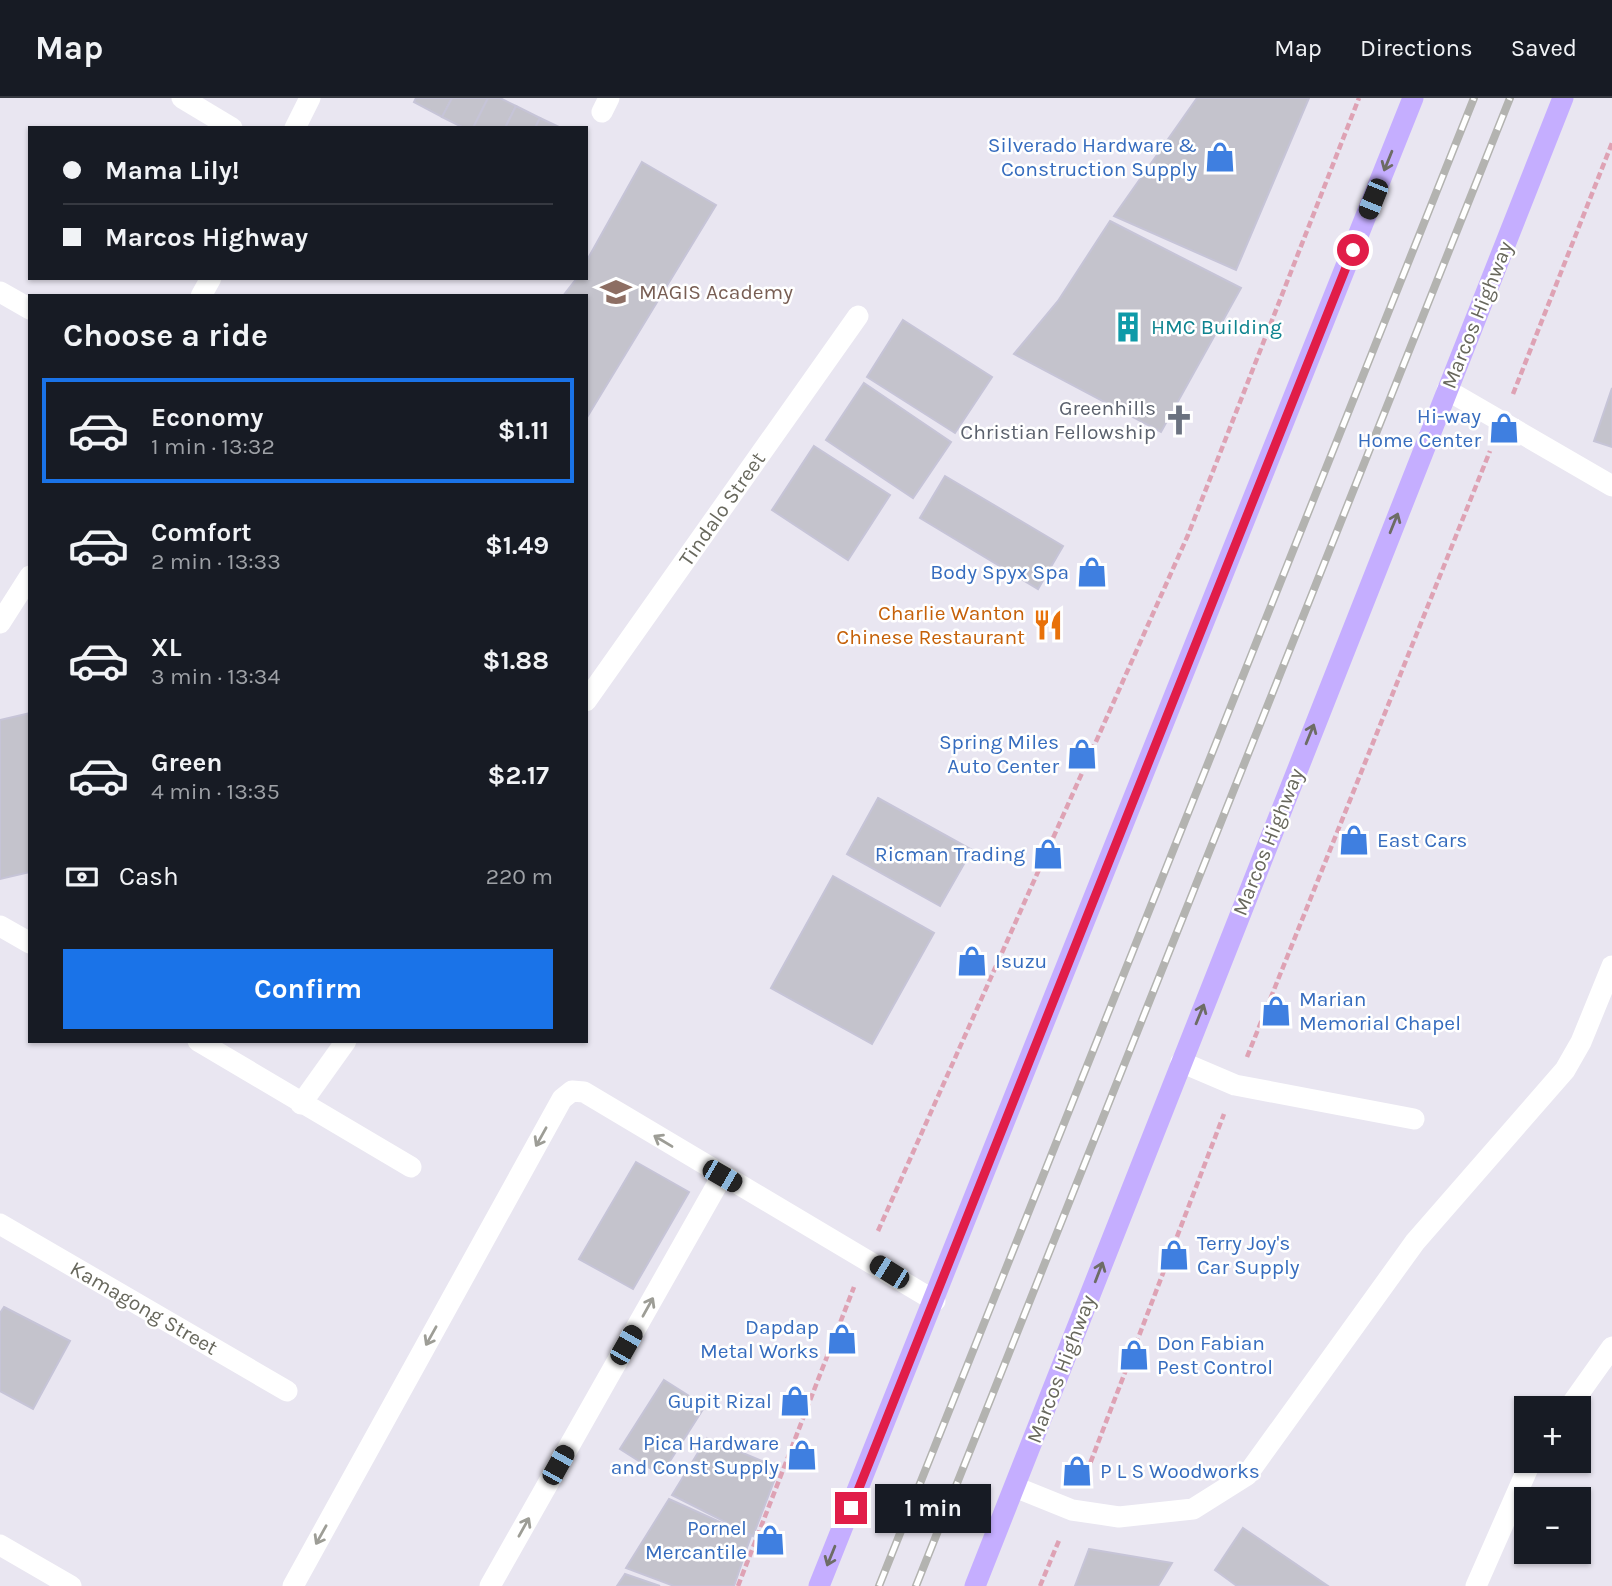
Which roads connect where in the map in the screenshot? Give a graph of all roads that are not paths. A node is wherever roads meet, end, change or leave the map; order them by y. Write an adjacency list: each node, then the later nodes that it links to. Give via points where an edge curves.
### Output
1 (182, 98): 5 (street)
2 (310, 98): 6 (street)
3 (1413, 98): 26 (main road, one-way to 26)
4 (1563, 98): 10 (main road, Marcos Highway)
5 (229, 126)
6 (296, 126)
7 (0, 292): 8 (street)
8 (28, 308)
9 (859, 316): 14 (street, Tindalo Street)
10 (1447, 390): 11 (street); 20 (main road, Marcos Highway, one-way to 10)
11 (1612, 486)
12 (28, 579): 13 (street)
13 (2, 617)
14 (588, 698)
15 (0, 926): 16 (street)
16 (28, 942)
17 (1612, 966): 31 (street, via 1565,1070 1415,1242 1247,1475 1194,1509 1119,1517 1072,1510)
18 (201, 1043): 21 (street)
19 (345, 1043): 21 (street)
20 (1181, 1062): 22 (street, via 1235,1085); 31 (main road, Marcos Highway, one-way to 20)
21 (301, 1104): 23 (street)
22 (1414, 1119)
23 (411, 1167)
24 (722, 1176): 26 (street); 34 (street, one-way to 34, via 584,1092 572,1091 562,1099); 35 (street, one-way to 24)
25 (0, 1224): 28 (street, Kamagong Street)
26 (935, 1301): 36 (main road, one-way to 36)
27 (1612, 1347): 29 (street)
28 (287, 1391)
29 (1578, 1396)
30 (1526, 1473): 38 (street)
31 (1015, 1487): 37 (main road, Marcos Highway)
32 (0, 1545): 33 (street)
33 (71, 1586)
34 (293, 1586)
35 (490, 1586)
36 (819, 1586)
37 (975, 1586)
38 (1476, 1586)

